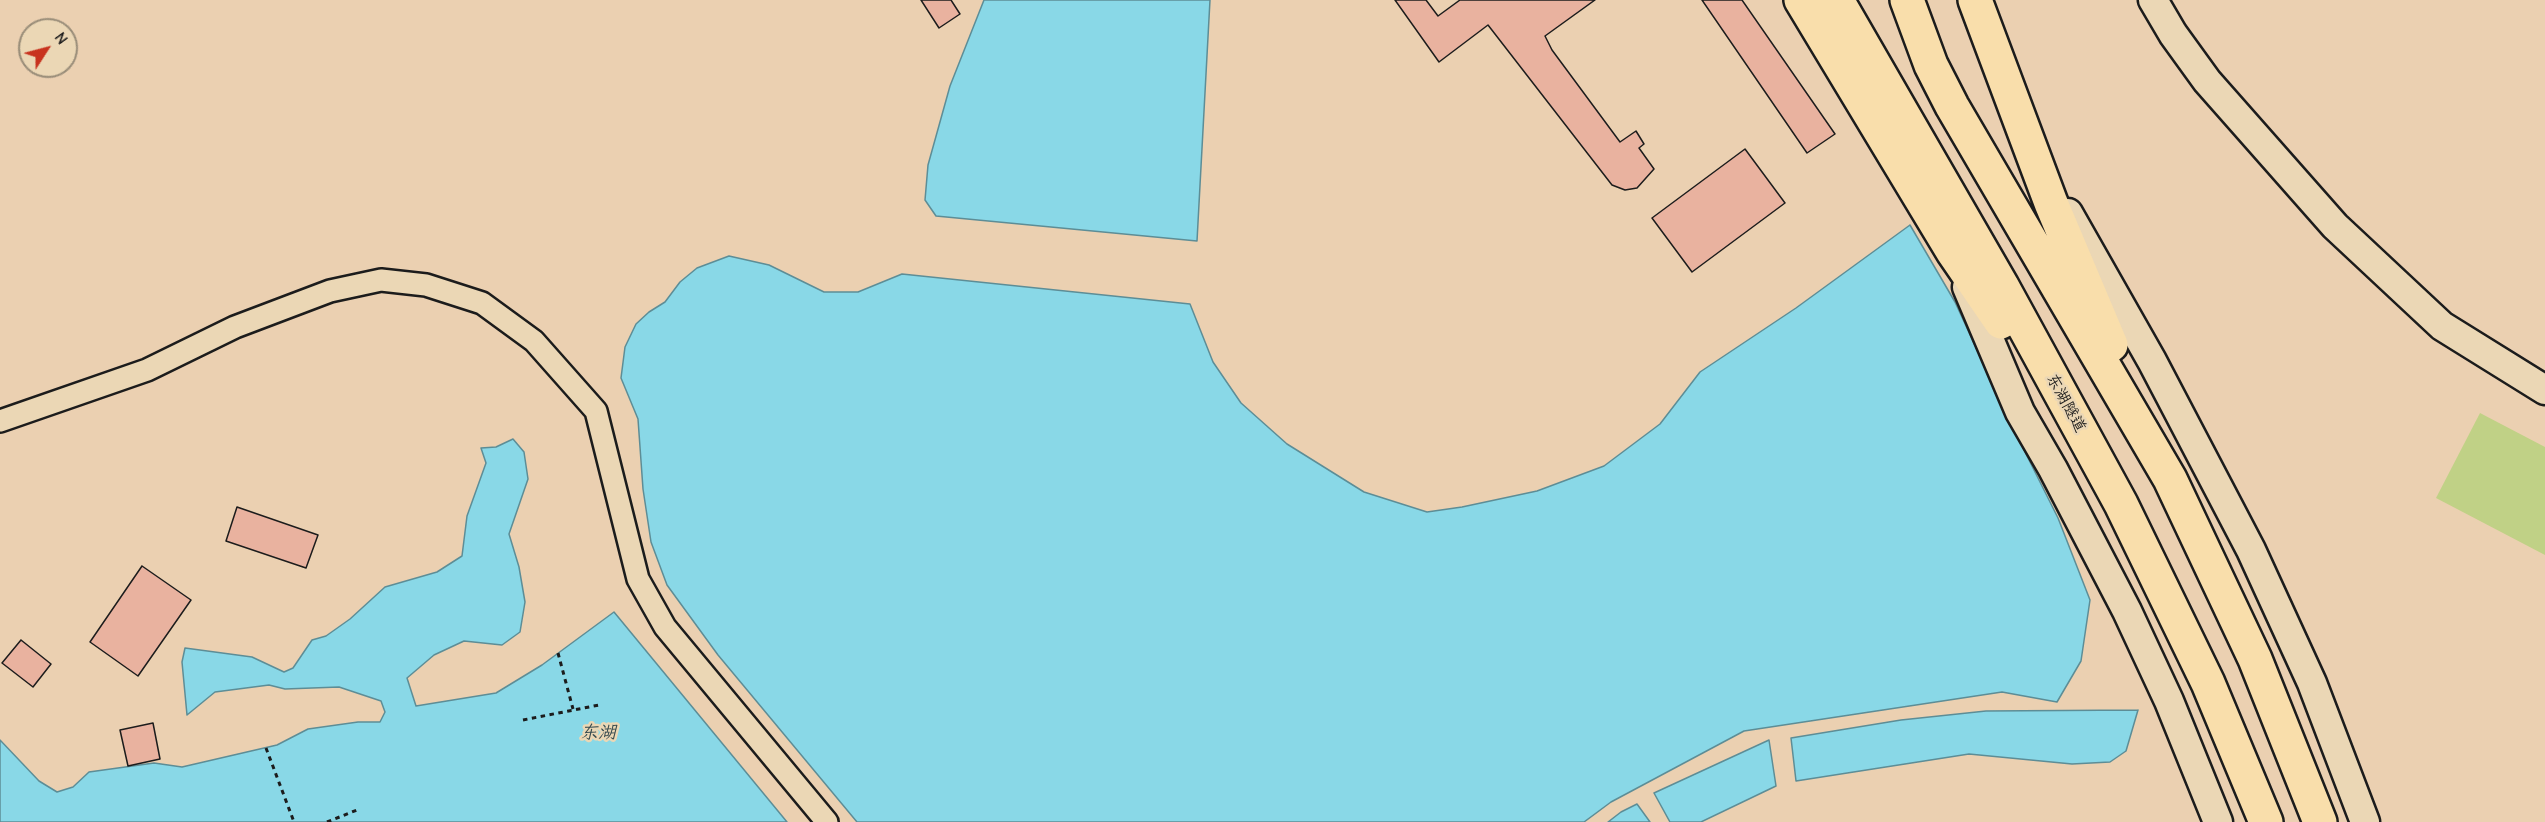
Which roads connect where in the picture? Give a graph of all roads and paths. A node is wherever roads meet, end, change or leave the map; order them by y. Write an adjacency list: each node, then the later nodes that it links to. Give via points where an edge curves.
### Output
1 (1801, 0): 8 (highway)
2 (1837, 0): 11 (highway, 东湖隧道)
3 (1907, 0): 12 (highway, via 1931,65)
4 (1965, 0): 6 (highway)
5 (2153, 0): 9 (street, via 2207,81 2335,226 2442,326)
6 (1980, 13): 7 (highway)
7 (2017, 112): 12 (highway, via 2065,238); 25 (street, via 2246,540 2312,683)
8 (1953, 252): 11 (highway); 22 (street, via 2005,380 2127,611)
9 (2545, 390)
10 (0, 421): 21 (street, via 147,370 235,327 330,291 381,280 426,285 482,303 534,341 596,411 638,579 659,618)
11 (2086, 439): 23 (highway, 东湖隧道, via 2208,683)
12 (2170, 479): 24 (highway, via 2255,659)
13 (558, 653): 15 (path)
14 (599, 705): 15 (path)
15 (573, 710): 16 (path)
16 (523, 720)
17 (266, 748): 19 (path)
18 (357, 810): 20 (path)
19 (294, 822)
20 (327, 822)
21 (826, 822)
22 (2218, 822)
23 (2266, 822)
24 (2320, 822)
25 (2365, 822)

